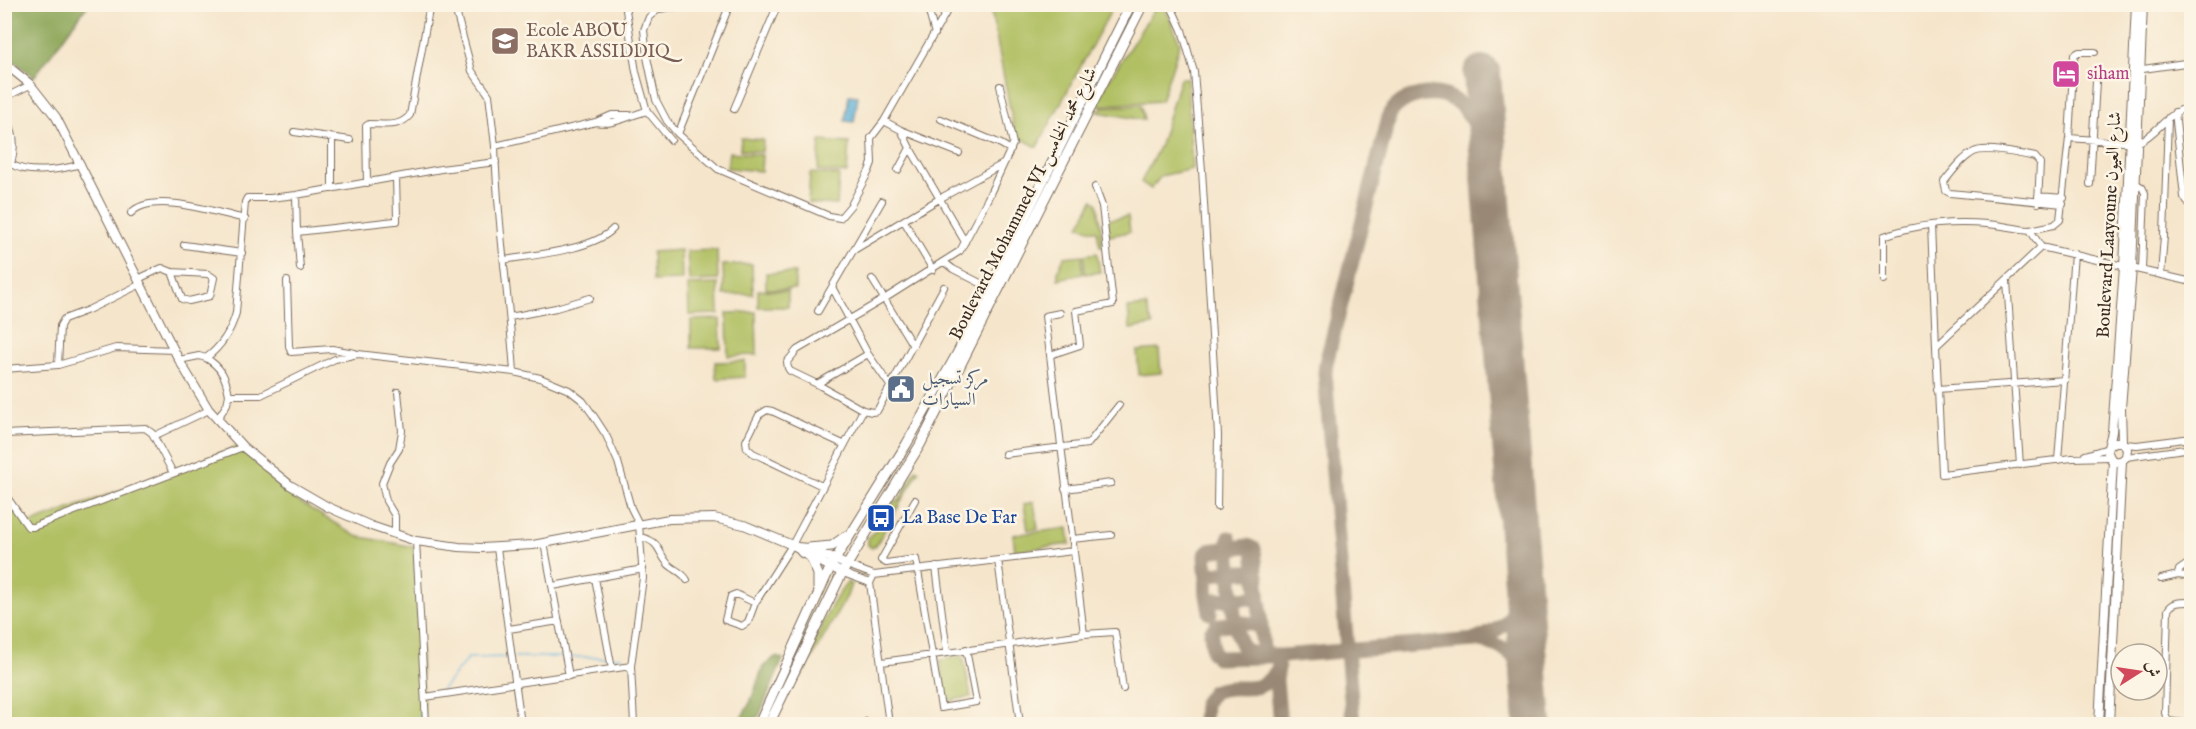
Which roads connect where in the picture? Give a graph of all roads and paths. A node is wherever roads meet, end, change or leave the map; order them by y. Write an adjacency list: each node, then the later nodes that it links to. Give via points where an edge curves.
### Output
1 (430, 4): 51 (street, via 410,115 396,125 366,126)
2 (454, 4): 40 (street, via 472,71 489,95)
3 (625, 4): 25 (street)
4 (717, 4): 33 (street, via 659,9 649,17 644,30 656,100)
5 (730, 4): 33 (street)
6 (778, 4): 24 (street)
7 (929, 4): 14 (street)
8 (951, 4): 14 (street)
9 (1131, 4): 91 (main road, Boulevard Mohammed VI شارع محمد الخامس)
10 (1143, 4): 158 (main road, Boulevard Mohammed VI شارع محمد الخامس, via 920,445)
11 (2136, 4): 18 (street, Boulevard Laayoune شارع العيون)
12 (2143, 4): 18 (street, Boulevard Laayoune شارع العيون)
13 (1170, 5): 139 (street, via 1182,30 1195,83 1218,423)
14 (935, 34): 30 (street)
15 (2095, 52): 35 (street, via 2074,55)
16 (2192, 62): 18 (street)
17 (4, 63): 20 (street)
18 (2136, 70): 39 (street, Boulevard Laayoune شارع العيون)
19 (2096, 82): 36 (street)
20 (30, 85): 22 (street); 46 (street, via 57,117)
21 (1000, 86): 42 (street)
22 (4, 98)
23 (2192, 107): 26 (street)
24 (734, 108)
25 (647, 111): 38 (street); 40 (street, via 620,121 596,122)
26 (2175, 112): 28 (street); 61 (street, via 2184,197)
27 (4, 114): 45 (street, via 13,136)
28 (2168, 118): 39 (street, via 2145,139); 82 (street)
29 (941, 119): 42 (street)
30 (884, 121): 31 (street); 33 (street, via 871,138 869,171 844,215 835,218 718,169)
31 (901, 130): 41 (street); 43 (street)
32 (294, 132): 34 (street)
33 (678, 134)
34 (332, 138): 37 (street); 55 (street)
35 (2069, 138): 36 (street); 60 (street)
36 (2092, 139): 39 (street); 53 (street)
37 (350, 140)
38 (671, 140)
39 (2133, 143): 52 (street, Boulevard Laayoune شارع العيون); 77 (street, Boulevard Laayoune شارع العيون)
40 (495, 146): 44 (street)
41 (909, 148): 49 (street); 57 (street)
42 (1011, 150): 47 (street)
43 (959, 153)
44 (496, 162): 50 (street); 75 (street)
45 (11, 164): 46 (street, via 35,169); 48 (street)
46 (81, 164): 85 (street)
47 (1004, 164): 57 (street); 69 (street)
48 (4, 170)
49 (898, 170)
50 (396, 177): 51 (street); 68 (street, via 397,221)
51 (367, 183): 55 (street)
52 (2135, 183): 77 (street, Boulevard Laayoune شارع العيون); 80 (street, via 2145,193)
53 (2090, 184)
54 (1095, 187): 103 (street, via 1102,206 1113,304 1076,311 1080,345)
55 (332, 189): 56 (street)
56 (296, 195): 63 (street, via 247,198); 68 (street)
57 (939, 199): 64 (street); 69 (street)
58 (2038, 199): 58 (street, via 1950,193 1944,182 1977,151 2035,157 2040,161); 60 (street)
59 (882, 201): 72 (street)
60 (2063, 201): 67 (street, via 2058,223)
61 (2192, 202)
62 (131, 213): 63 (street, via 143,204 182,204)
63 (245, 219): 73 (street)
64 (904, 221): 72 (street); 79 (street)
65 (1931, 225): 67 (street, via 1985,224); 84 (street, via 1884,236); 99 (street)
66 (614, 229): 75 (street, via 599,240 576,247)
67 (2030, 230): 71 (street)
68 (297, 232): 78 (street)
69 (965, 242): 76 (street, via 960,251)
70 (184, 245): 73 (street)
71 (2041, 247): 74 (street); 87 (street)
72 (854, 250): 89 (street)
73 (242, 254): 104 (street, via 232,326)
74 (2074, 254): 77 (street); 109 (street)
75 (504, 260): 96 (street)
76 (944, 262): 79 (street); 91 (street)
77 (2128, 267): 80 (street); 123 (street, Boulevard Laayoune شارع العيون); 128 (street, Boulevard Laayoune شارع العيون)
78 (300, 268)
79 (933, 270): 93 (street)
80 (2142, 270): 82 (street)
81 (172, 272): 81 (street, via 213,276 210,296 182,299); 85 (street, via 162,268)
82 (2161, 275): 88 (street)
83 (872, 279): 93 (street)
84 (1884, 280)
85 (140, 281): 100 (street); 106 (street, via 64,319 60,326)
86 (287, 281): 101 (street, via 291,352 332,349)
87 (2007, 281): 99 (street); 110 (street)
88 (2192, 282)
89 (832, 287): 94 (street); 97 (street)
90 (944, 287): 98 (street)
91 (990, 288): 141 (main road, Boulevard Mohammed VI شارع محمد الخامس, via 906,445)
92 (590, 298): 96 (street)
93 (884, 299): 97 (street); 98 (street)
94 (818, 311)
95 (1060, 313): 103 (street, via 1045,316)
96 (510, 317): 108 (street)
97 (848, 320): 102 (street); 111 (street, via 797,350 787,362 790,371)
98 (913, 346): 112 (street)
99 (1936, 346): 113 (street)
100 (175, 350): 105 (street); 106 (street, via 116,348)
101 (358, 354): 108 (street); 115 (street, via 335,359 261,395)
102 (868, 354): 111 (street); 112 (street)
103 (1050, 355): 127 (street)
104 (206, 358): 105 (street); 115 (street, via 224,374)
105 (179, 360): 117 (street)
106 (58, 365): 107 (street)
107 (4, 369)
108 (514, 372): 140 (street, via 569,390 583,401 606,435)
109 (2065, 380): 110 (street); 131 (street)
110 (2015, 383): 113 (street); 132 (street)
111 (817, 384): 118 (street)
112 (891, 387): 118 (street, via 877,411)
113 (1937, 389): 132 (street, via 1942,474)
114 (398, 392): 142 (street, via 402,431 399,449 382,483 395,516)
115 (229, 395): 119 (street)
116 (1119, 405): 127 (street, via 1088,444)
117 (209, 410): 119 (street); 121 (street)
118 (863, 410): 124 (street)
119 (217, 420): 125 (street)
120 (4, 434): 121 (street, via 145,428)
121 (154, 436): 133 (street)
122 (2192, 438): 123 (street, via 2137,445)
123 (2123, 443): 128 (street, via 2115,442); 130 (street, Boulevard Laayoune شارع العيون, via 2128,452)
124 (843, 444): 135 (street); 135 (street, via 772,411 762,411 754,423 747,448)
125 (243, 447): 133 (street); 142 (street, via 290,485 328,507)
126 (2192, 448): 130 (street)
127 (1060, 449): 129 (street); 136 (street)
128 (2110, 453): 130 (street); 131 (street); 193 (street, Boulevard Laayoune شارع العيون)
129 (1005, 454)
130 (2124, 459): 194 (street)
131 (2058, 460): 132 (street)
132 (2020, 465)
133 (173, 472): 137 (street, via 33,527 28,527)
134 (1111, 483): 136 (street)
135 (822, 486): 148 (street)
136 (1065, 489): 145 (street)
137 (4, 493)
138 (915, 500): 159 (street, via 881,560 886,563 916,559)
139 (1217, 507)
140 (639, 524): 144 (street); 147 (street); 148 (street, via 683,517 721,519)
141 (850, 533): 150 (main road, via 832,546); 155 (main road, Boulevard Mohammed VI شارع محمد الخامس)
142 (395, 534): 146 (street)
143 (1111, 535): 145 (street)
144 (641, 537): 157 (street); 165 (street, via 659,546 669,565)
145 (1072, 539): 151 (street)
146 (416, 541): 149 (street, via 459,548); 184 (street)
147 (544, 543): 149 (street); 167 (street)
148 (795, 546): 150 (street); 152 (street); 170 (street)
149 (497, 548): 172 (street)
150 (808, 548): 155 (street)
151 (1073, 551): 153 (street); 173 (street)
152 (811, 558): 155 (street); 168 (main road, via 818,574)
153 (998, 560): 156 (street); 174 (street)
154 (2192, 561): 161 (street)
155 (832, 564): 158 (street); 168 (main road, Boulevard Mohammed VI شارع محمد الخامس)
156 (936, 567): 159 (street); 176 (street)
157 (643, 569): 163 (street); 179 (street)
158 (845, 569): 160 (street); 166 (street); 190 (main road, Boulevard Mohammed VI شارع محمد الخامس)
159 (919, 569): 160 (street); 177 (street)
160 (874, 575): 166 (street)
161 (2178, 575): 162 (street); 164 (street)
162 (2192, 577)
163 (595, 578): 167 (street); 180 (street)
164 (2161, 579)
165 (687, 580)
166 (870, 583): 178 (street)
167 (553, 586): 171 (street)
168 (818, 591): 189 (main road, Boulevard Mohammed VI شارع محمد الخامس)
169 (2192, 602): 185 (street, via 2171,605 2168,610)
170 (755, 603): 170 (street, via 745,625 725,620 731,596 736,594)
171 (559, 621): 172 (street); 181 (street)
172 (509, 629): 182 (street)
173 (1084, 634): 174 (street); 183 (street, via 1115,632)
174 (1009, 644): 175 (street); 192 (street)
175 (966, 649): 176 (street); 177 (street, via 976,702 941,708)
176 (947, 652): 177 (street)
177 (932, 655): 178 (street)
178 (882, 662): 191 (street)
179 (631, 666): 180 (street); 188 (street)
180 (612, 669): 181 (street)
181 (569, 676): 182 (street)
182 (516, 684): 184 (street); 187 (street)
183 (1123, 689)
184 (425, 696): 186 (street)
185 (2168, 723): 195 (street)
186 (426, 724)
187 (521, 724)
188 (634, 724)
189 (759, 724)
190 (769, 724)
191 (890, 724)
192 (1020, 724)
193 (2099, 724)
194 (2109, 724)
195 (2192, 724)

